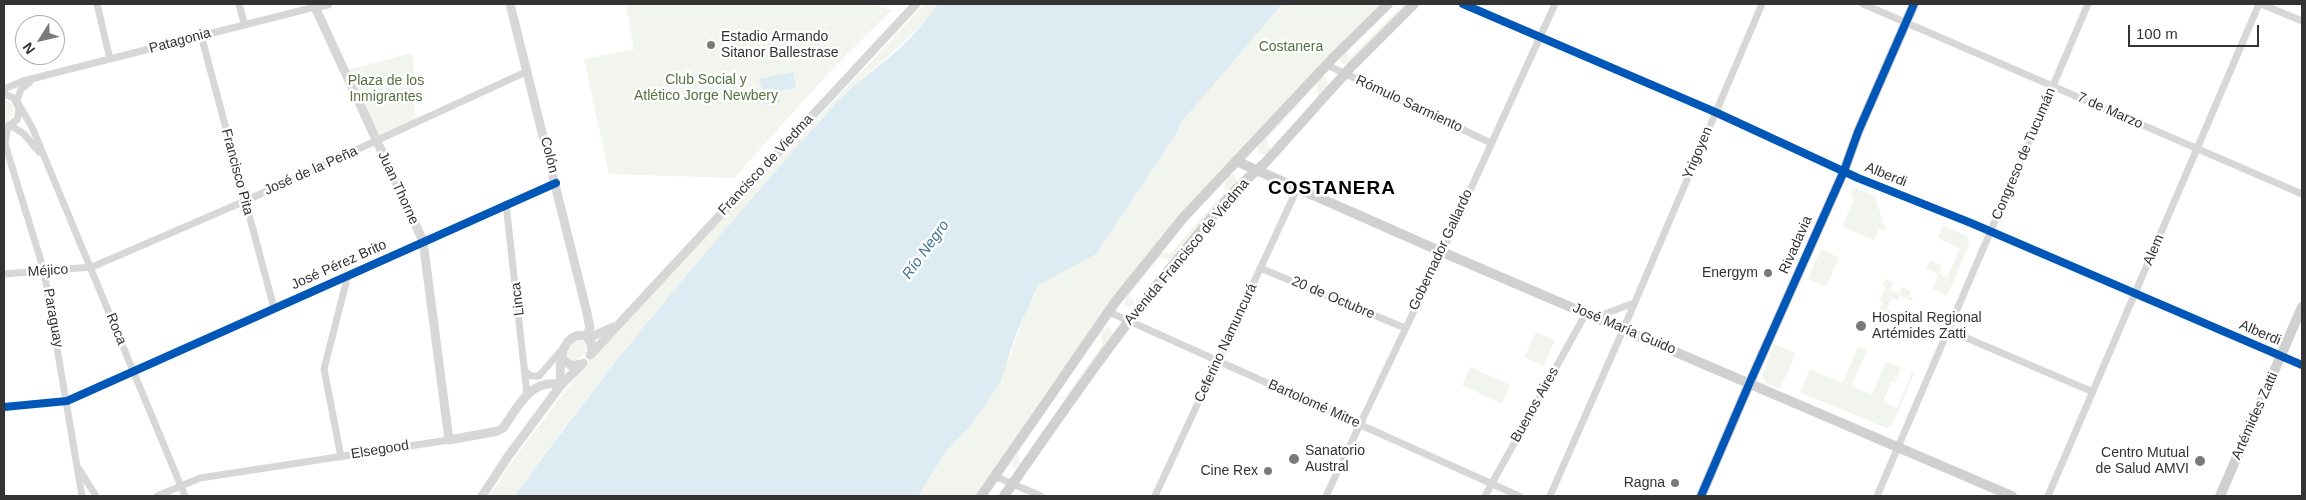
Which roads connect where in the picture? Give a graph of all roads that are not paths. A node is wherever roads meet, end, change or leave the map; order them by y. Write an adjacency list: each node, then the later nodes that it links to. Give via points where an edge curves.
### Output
1 (97, 4): 21 (street)
2 (239, 4): 18 (street)
3 (328, 4): 15 (street, Patagonia)
4 (510, 4): 23 (street, Colón)
5 (916, 4): 60 (street, Francisco de Viedma)
6 (1388, 4): 22 (main road, Avenida Francisco de Viedma)
7 (1414, 4): 24 (main road, Avenida Francisco de Viedma)
8 (1463, 4): 20 (street, Alberdi)
9 (1555, 4): 20 (street, Gobernador Gallardo)
10 (1762, 4): 30 (street, Yrigoyen)
11 (1863, 4): 17 (street, 7 de Marzo)
12 (1914, 4): 17 (main road, Rivadavia)
13 (2088, 4): 26 (street, Congreso de Tucumán)
14 (2260, 4): 16 (street); 35 (street, Alem)
15 (315, 7): 18 (street, Patagonia); 32 (street, Juan Thorne)
16 (2302, 21)
17 (1906, 22): 26 (street, 7 de Marzo); 39 (main road, Rivadavia)
18 (244, 23): 19 (street, Patagonia)
19 (202, 35): 21 (street, Patagonia); 43 (street, Francisco Pita)
20 (1541, 36): 30 (street, Alberdi); 33 (street, Gobernador Gallardo)
21 (110, 59): 25 (street, Patagonia)
22 (1327, 65): 24 (street, Rómulo Sarmiento); 36 (main road, Avenida Francisco de Viedma)
23 (528, 71): 32 (street, José de la Peña); 40 (street, Colón)
24 (1345, 74): 33 (street, Rómulo Sarmiento); 38 (main road, Avenida Francisco de Viedma)
25 (32, 80): 27 (street, Patagonia); 29 (street, via 21,89)
26 (2053, 86): 35 (street, 7 de Marzo); 45 (street, Congreso de Tucumán)
27 (4, 89)
28 (4, 94): 29 (street)
29 (17, 102): 31 (street, Paraguay, via 19,114); 37 (street, Roca)
30 (1715, 112): 39 (street, Alberdi); 54 (street, Yrigoyen)
31 (7, 126): 34 (street, Paraguay); 37 (street, via 24,134)
32 (376, 142): 43 (street, José de la Peña); 46 (street, Juan Thorne)
33 (1491, 143): 47 (street, Gobernador Gallardo)
34 (5, 144): 50 (street, Paraguay)
35 (2197, 149): 42 (street, 7 de Marzo); 53 (street, Alem)
36 (1236, 161): 38 (main road, José María Guido); 57 (main road, Avenida Francisco de Viedma, via 1183,218)
37 (47, 162): 48 (street, Roca)
38 (1256, 171): 41 (main road, José María Guido); 59 (main road, Avenida Francisco de Viedma, via 1204,226)
39 (1844, 171): 45 (street, Alberdi); 74 (main road, Rivadavia)
40 (556, 184): 44 (street, José Pérez Brito); 64 (street, Colón, via 587,313 590,328)
41 (1297, 189): 47 (main road, José María Guido); 49 (street, Ceferino Namuncurá)
42 (2302, 194)
43 (245, 201): 48 (street, José de la Peña); 55 (street, Francisco Pita)
44 (506, 204): 46 (street, José Pérez Brito); 73 (street, Linca)
45 (1990, 232): 53 (street, Alberdi); 63 (street, Congreso de Tucumán)
46 (423, 241): 52 (street, José Pérez Brito); 81 (street, Juan Thorne)
47 (1442, 252): 58 (main road, José María Guido); 61 (street, Gobernador Gallardo)
48 (92, 267): 50 (street, Méjico); 72 (street, Roca)
49 (1260, 268): 61 (street, 20 de Octubre); 69 (street, Ceferino Namuncurá)
50 (44, 271): 51 (street, Méjico); 78 (street, Paraguay)
51 (4, 274)
52 (348, 275): 55 (street, José Pérez Brito); 83 (street, via 324,369)
53 (2135, 293): 67 (street, Alberdi); 76 (street, Alem)
54 (1634, 303): 58 (street); 62 (street, Yrigoyen)
55 (274, 308): 72 (street, José Pérez Brito)
56 (2302, 308): 67 (main road, Artémides Zatti)
57 (1109, 312): 59 (street, Bartolomé Mitre); 85 (main road, Avenida Francisco de Viedma)
58 (1591, 315): 62 (main road, José María Guido); 87 (street, Buenos Aires)
59 (1128, 320): 69 (street, Bartolomé Mitre); 86 (main road, Avenida Francisco de Viedma)
60 (615, 326): 64 (street, Francisco de Viedma); 66 (street, Francisco de Viedma)
61 (1405, 328): 80 (street, Gobernador Gallardo)
62 (1624, 330): 74 (main road, José María Guido); 101 (street, Yrigoyen)
63 (1948, 330): 76 (street); 82 (street, Congreso de Tucumán)
64 (587, 337): 65 (street, Francisco de Viedma, via 576,337); 66 (street)
65 (564, 347): 68 (street); 73 (street, via 539,376)
66 (592, 353): 70 (street, Francisco de Viedma)
67 (2282, 356): 71 (street, Alberdi); 106 (main road, Artémides Zatti)
68 (562, 358): 70 (street, via 571,366); 75 (street)
69 (1218, 360): 80 (street, Bartolomé Mitre); 97 (street, Ceferino Namuncurá)
70 (583, 363): 75 (street, Francisco de Viedma)
71 (2302, 365)
72 (133, 372): 78 (street, José Pérez Brito); 88 (street, Roca)
73 (526, 373): 77 (street, Linca)
74 (1750, 382): 82 (main road, José María Guido); 102 (main road, Rivadavia)
75 (561, 385): 77 (street, via 543,384); 93 (street, Francisco de Viedma)
76 (2093, 392): 105 (street, Alem)
77 (527, 394): 81 (street, Elsegood, via 498,431)
78 (68, 401): 79 (street, José Pérez Brito); 84 (street, Paraguay)
79 (4, 407)
80 (1360, 424): 87 (street, Bartolomé Mitre); 98 (street, Gobernador Gallardo)
81 (449, 440): 83 (street, Elsegood)
82 (1898, 448): 103 (street, Congreso de Tucumán); 104 (main road, José María Guido)
83 (341, 457): 88 (street, Elsegood, via 200,478)
84 (77, 465): 89 (street, Paraguay); 90 (street)
85 (994, 476): 86 (street); 94 (main road, Avenida Francisco de Viedma)
86 (1012, 484): 95 (main road, Avenida Francisco de Viedma); 96 (street)
87 (1491, 484): 99 (street, Buenos Aires); 100 (street, Bartolomé Mitre)
88 (179, 486): 91 (street, Elsegood); 92 (street, Roca)
89 (82, 496)
90 (96, 496)
91 (157, 496)
92 (185, 496)
93 (482, 496)
94 (981, 496)
95 (1004, 496)
96 (1040, 496)
97 (1155, 496)
98 (1326, 496)
99 (1484, 496)
100 (1519, 496)
101 (1550, 496)
102 (1702, 496)
103 (1877, 496)
104 (2012, 496)
105 (2048, 496)
106 (2220, 496)

